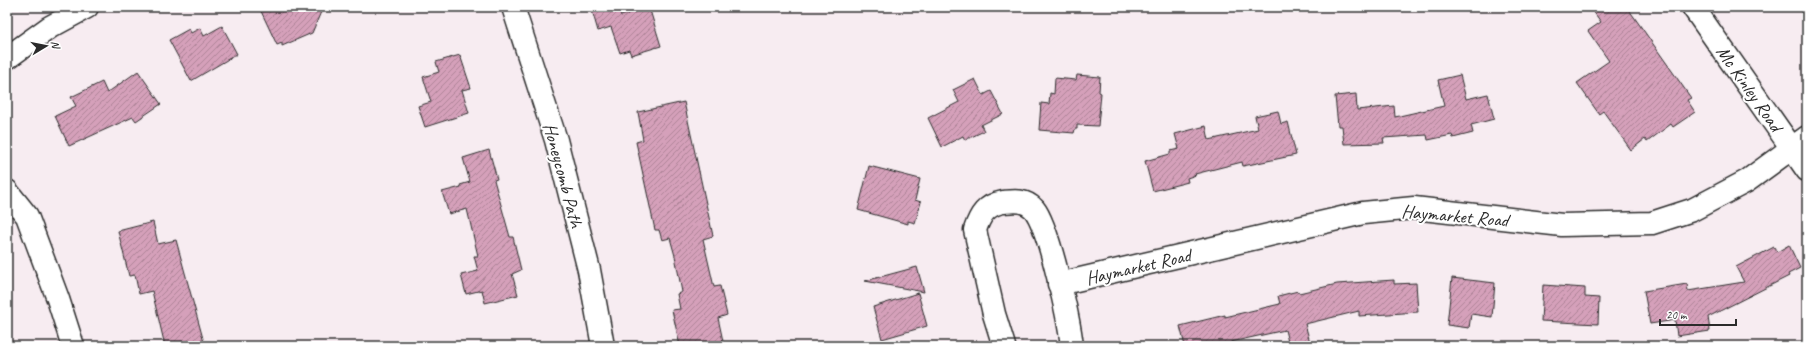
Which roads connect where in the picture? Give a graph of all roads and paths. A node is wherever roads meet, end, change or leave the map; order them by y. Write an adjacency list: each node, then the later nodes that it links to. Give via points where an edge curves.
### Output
1 (87, 7): 4 (street, via 50,28)
2 (513, 7): 10 (street, Honeycomb Path, via 556,140 589,270)
3 (1693, 7): 5 (street, Mc Kinley Road)
4 (7, 58)
5 (1799, 142): 6 (street, Mc Kinley Road); 8 (street, Haymarket Road, via 1747,181 1692,210 1652,222 1562,225 1414,208 1363,213)
6 (1807, 170)
7 (7, 191): 9 (street, via 27,216)
8 (1059, 284): 11 (street, Haymarket Road, via 1043,226 1033,208 1018,200 996,203 987,208 979,217 975,230); 12 (street, Haymarket Road)
9 (73, 346)
10 (603, 346)
11 (1004, 346)
12 (1072, 346)

